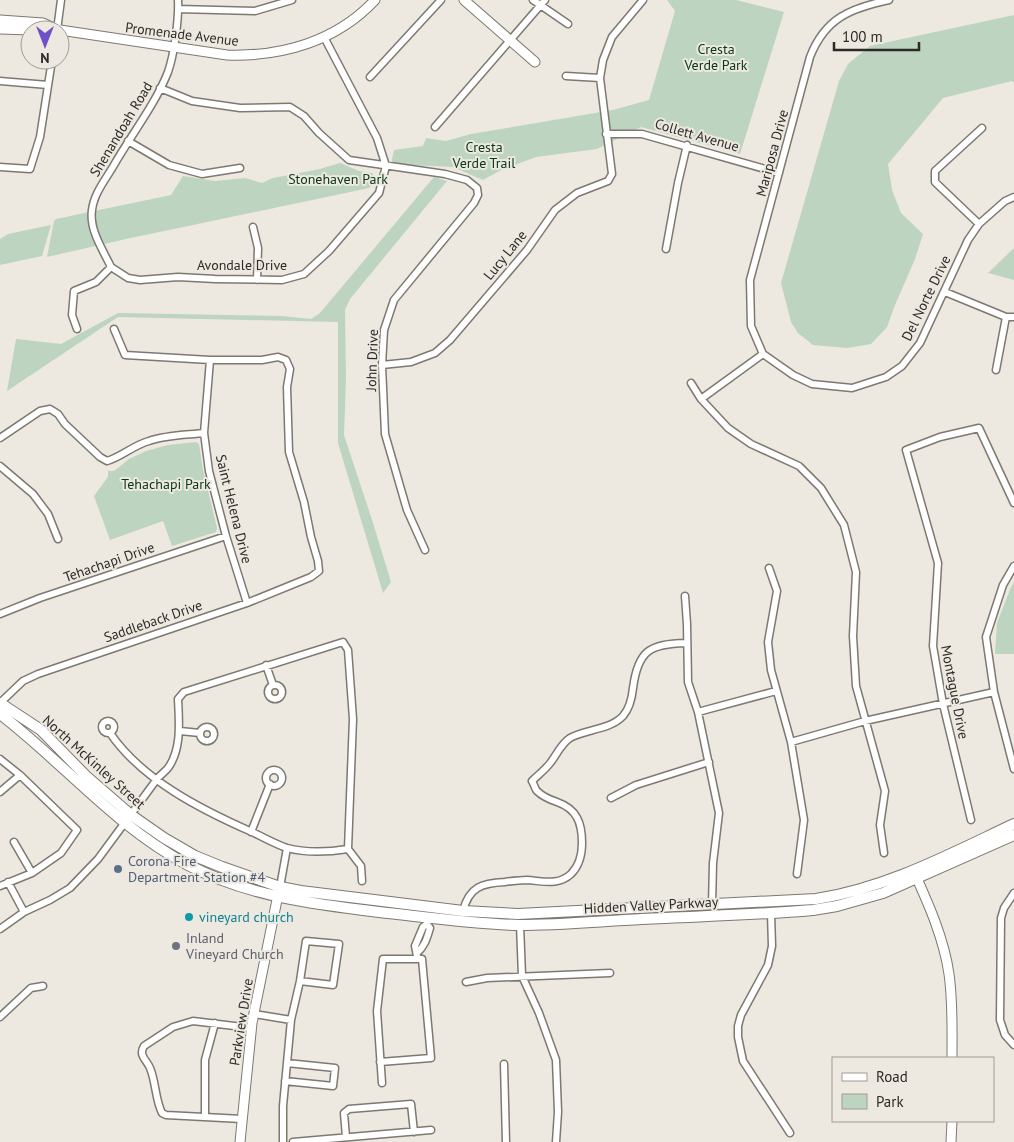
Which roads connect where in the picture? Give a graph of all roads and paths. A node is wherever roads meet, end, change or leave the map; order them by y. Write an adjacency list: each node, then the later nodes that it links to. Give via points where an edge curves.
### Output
1 (61, 0): 14 (street)
2 (178, 0): 12 (street, Shenandoah Road)
3 (292, 0): 12 (street, via 255,11)
4 (375, 0): 20 (street, Promenade Avenue, via 353,21)
5 (440, 0): 26 (street)
6 (464, 0): 21 (street)
7 (533, 0): 11 (street)
8 (545, 0): 11 (street)
9 (643, 0): 27 (street, Lucy Lane, via 612,37)
10 (889, 0): 39 (street, Mariposa Drive, via 848,11 828,27 815,44)
11 (540, 6): 16 (street); 21 (street)
12 (178, 9): 22 (street, Shenandoah Road)
13 (0, 20): 15 (street, Promenade Avenue)
14 (58, 20)
15 (20, 21)
16 (568, 24)
17 (0, 29): 18 (street)
18 (20, 30)
19 (70, 32): 22 (street, Promenade Avenue)
20 (324, 37): 22 (street, Promenade Avenue, via 280,52 255,55); 36 (street, via 377,138)
21 (510, 40): 23 (street); 31 (street)
22 (173, 48): 30 (street, Shenandoah Road, via 168,72)
23 (535, 62)
24 (50, 70): 29 (street)
25 (566, 76): 27 (street)
26 (370, 77)
27 (600, 78): 33 (street, Lucy Lane)
28 (0, 81): 29 (street)
29 (48, 85): 37 (street, via 40,137 30,169)
30 (160, 88): 34 (street, Shenandoah Road); 36 (street, via 192,100 240,108 290,107 304,116 349,160)
31 (435, 127)
32 (982, 128): 41 (street, via 935,171 935,182)
33 (606, 134): 35 (street, Collett Avenue, via 642,134); 53 (street, Lucy Lane, via 612,174 608,180 577,194 556,210 527,250 450,340 434,353 411,362)
34 (128, 141): 38 (street, via 170,165 202,174); 44 (street, Shenandoah Road, via 96,195 91,211 95,235)
35 (687, 145): 39 (street, Collett Avenue); 43 (street)
36 (386, 166): 45 (street, Avondale Drive, via 378,193 304,274 282,280); 53 (street, John Drive, via 467,180 477,188 478,195 394,300 384,330)
37 (0, 167)
38 (240, 168)
39 (779, 173): 51 (street, Mariposa Drive, via 750,280 751,326)
40 (1014, 196): 41 (street, Del Norte Drive)
41 (979, 224): 46 (street, Del Norte Drive, via 968,240)
42 (254, 227): 45 (street, via 258,248)
43 (666, 248)
44 (111, 267): 45 (street, Avondale Drive, via 128,278 140,280 178,277); 50 (street, via 96,282 74,291 72,314)
45 (257, 280)
46 (945, 292): 47 (street); 51 (street, Del Norte Drive, via 920,343 902,366 868,384 852,388 812,384)
47 (1006, 317): 48 (street); 54 (street)
48 (1014, 317)
49 (114, 328): 52 (street, via 125,355)
50 (77, 329)
51 (763, 354): 56 (street)
52 (210, 360): 57 (street, Saint Helena Drive); 67 (street, Saddleback Drive, via 278,357 286,360 290,369 287,387 289,452 319,570 310,577)
53 (382, 365): 63 (street, John Drive, via 385,434 407,510)
54 (996, 370)
55 (691, 383): 56 (street)
56 (702, 399): 78 (street, via 728,428 751,444 799,466 821,488 844,525 856,572 854,662)
57 (204, 433): 58 (street, via 150,440 107,461 50,409 40,411); 61 (street, Saint Helena Drive, via 209,471)
58 (0, 438)
59 (0, 466): 62 (street, via 33,494 48,514)
60 (1014, 503): 75 (street, Montague Drive, via 979,428 940,437 906,450 938,563 932,646)
61 (226, 536): 67 (street, Saint Helena Drive); 68 (street, Tehachapi Drive)
62 (58, 539)
63 (425, 550)
64 (1014, 566): 73 (street, via 1003,585 986,637)
65 (769, 568): 72 (street, via 777,591 768,642 770,670)
66 (685, 596): 69 (street)
67 (247, 603): 74 (street, Saddleback Drive, via 38,674 24,681)
68 (0, 614)
69 (686, 643): 76 (street, via 688,682); 110 (street, via 658,645 647,652 636,668 629,706 622,717 570,739 532,781 537,791 566,805 578,816 582,837 577,867 560,881 489,882 471,892)
70 (266, 665): 71 (street); 79 (street, via 184,692 178,699); 98 (street, via 343,642 348,650 353,719)
71 (273, 685)
72 (776, 691): 76 (street); 82 (street)
73 (994, 692): 75 (street); 85 (street)
74 (0, 703): 91 (main road, North McKinley Street, via 41,730)
75 (943, 704): 78 (street); 92 (street, Montague Drive)
76 (698, 712): 84 (street)
77 (0, 714): 91 (main road, North McKinley Street, via 78,783)
78 (865, 721): 82 (street); 99 (street, via 885,791 880,825)
79 (180, 731): 81 (street); 87 (street, via 171,762)
80 (110, 733): 87 (street, via 134,761)
81 (200, 733)
82 (792, 742): 101 (street, via 804,820)
83 (0, 759): 86 (street)
84 (709, 762): 90 (street, via 636,785); 109 (street, via 719,812)
85 (1014, 769)
86 (20, 775): 89 (street); 100 (street, via 77,830 61,853)
87 (157, 779): 91 (street); 94 (street, via 209,813)
88 (270, 784): 94 (street)
89 (0, 792)
90 (611, 798)
91 (128, 819): 106 (main road, North McKinley Street, via 195,856); 111 (street, via 98,859 70,888)
92 (971, 820)
93 (1014, 824): 102 (main road, Hidden Valley Parkway)
94 (251, 832): 97 (street)
95 (1014, 835): 102 (main road, Hidden Valley Parkway)
96 (14, 842): 100 (street)
97 (287, 848): 98 (street); 106 (street, Parkview Drive)
98 (348, 850): 103 (street, via 361,866)
99 (884, 853)
100 (32, 873): 104 (street)
101 (797, 874)
102 (915, 875): 109 (main road, Hidden Valley Parkway, via 837,896); 114 (main road, Hidden Valley Parkway, via 883,893 837,906); 132 (street, via 937,926 947,961 952,999)
103 (362, 881)
104 (8, 882): 105 (street); 111 (street)
105 (0, 886)
106 (279, 892): 108 (main road, Hidden Valley Parkway); 115 (main road, Hidden Valley Parkway, via 328,906); 126 (street, Parkview Drive)
107 (1014, 893): 131 (street, via 1001,918 1000,1020 1005,1035)
108 (404, 905): 110 (main road, Hidden Valley Parkway); 115 (main road, via 427,913)
109 (712, 905): 113 (main road, Hidden Valley Parkway)
110 (464, 911): 112 (main road, Hidden Valley Parkway)
111 (24, 912): 117 (street)
112 (475, 912): 113 (main road, Hidden Valley Parkway); 116 (main road, via 483,918 512,919)
113 (567, 913): 116 (main road, via 560,918 529,919)
114 (771, 913): 116 (main road, Hidden Valley Parkway); 143 (street, via 772,946 768,965 741,1015 738,1037 743,1061)
115 (427, 921): 116 (main road, Hidden Valley Parkway); 118 (street); 119 (street, via 430,928)
116 (520, 925): 122 (street)
117 (0, 929)
118 (418, 941): 119 (street); 120 (street, via 415,946)
119 (425, 944): 120 (street)
120 (417, 956): 133 (street, via 383,959 378,1012); 133 (street, via 422,959 431,1058)
121 (610, 973): 122 (street)
122 (522, 976): 124 (street); 149 (street, via 556,1060)
123 (300, 981): 123 (street, via 333,985 339,944 306,941); 128 (street)
124 (466, 982)
125 (43, 986): 127 (street, via 31,988)
126 (254, 1014): 128 (street); 130 (street, Parkview Drive)
127 (0, 1017)
128 (291, 1020): 134 (street)
129 (215, 1023): 130 (street); 138 (street, via 205,1060); 138 (street, via 193,1021 173,1027 144,1046 142,1054 154,1077 162,1113)
130 (251, 1028): 139 (street, Parkview Drive)
131 (1014, 1045)
132 (952, 1057)
133 (380, 1062): 137 (street)
134 (287, 1063): 136 (street); 136 (street, via 335,1068 333,1086)
135 (504, 1064): 148 (street)
136 (285, 1081): 146 (street)
137 (382, 1083)
138 (205, 1116): 139 (street)
139 (242, 1119): 145 (street, Parkview Drive)
140 (952, 1122): 150 (street)
141 (431, 1130): 142 (street)
142 (414, 1132): 144 (street); 144 (street, via 411,1104 349,1109 344,1113)
143 (790, 1133)
144 (346, 1137): 147 (street)
145 (240, 1142)
146 (283, 1142)
147 (292, 1142)
148 (506, 1142)
149 (556, 1142)
150 (951, 1142)

